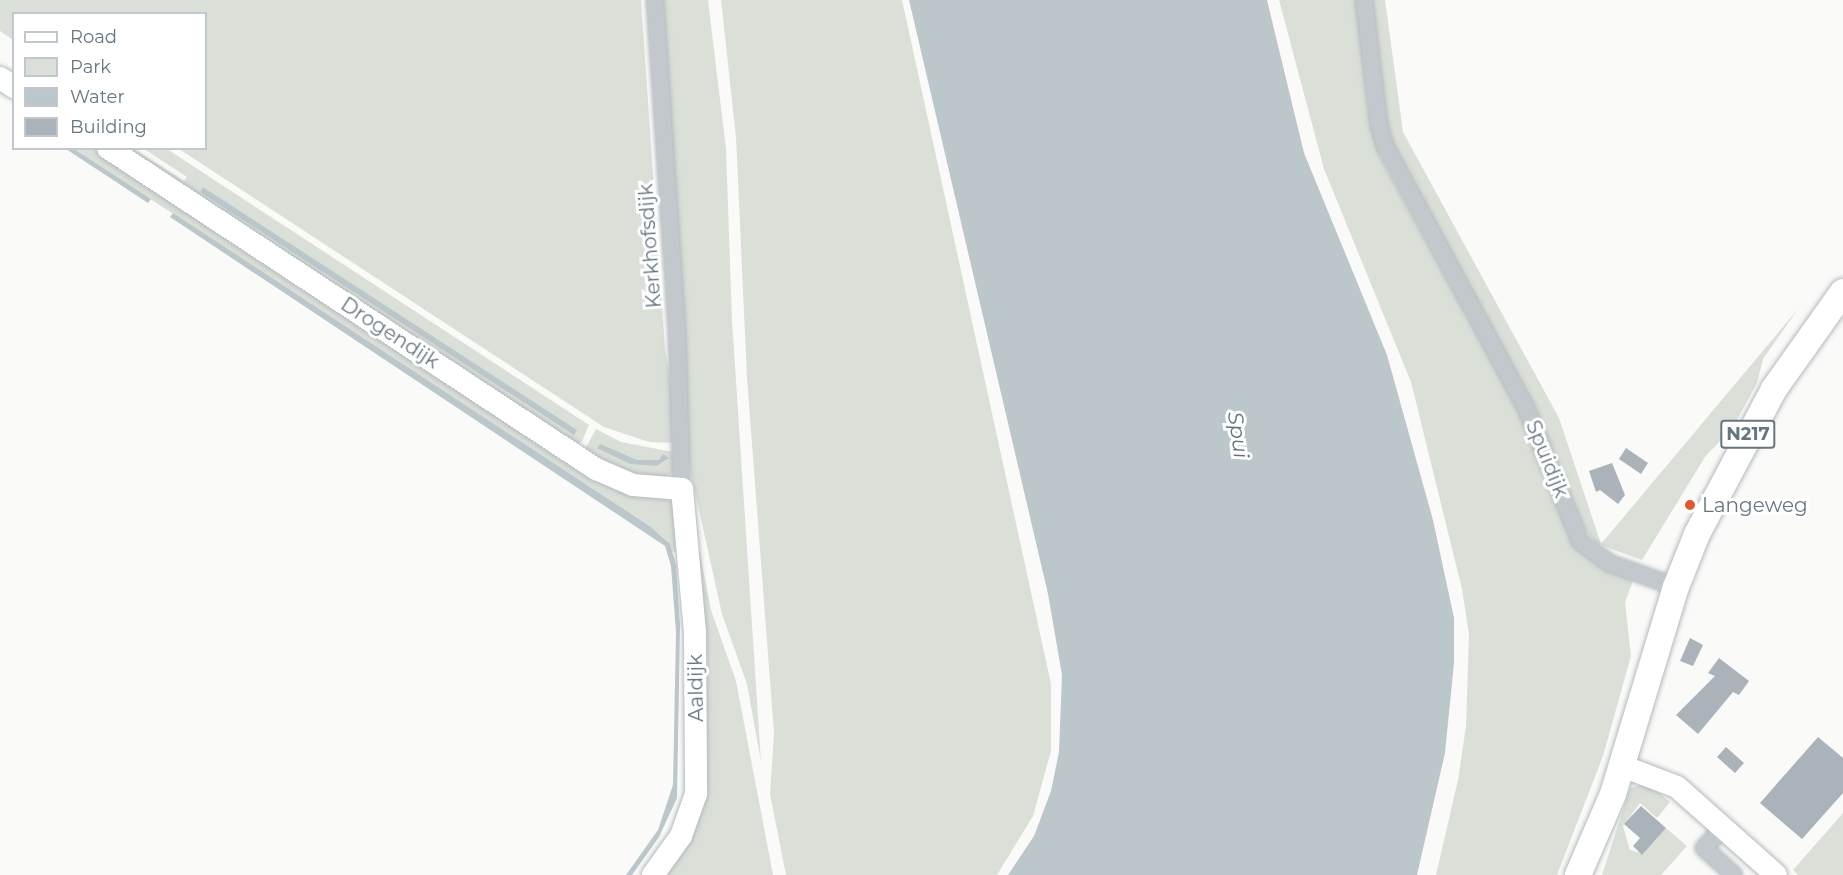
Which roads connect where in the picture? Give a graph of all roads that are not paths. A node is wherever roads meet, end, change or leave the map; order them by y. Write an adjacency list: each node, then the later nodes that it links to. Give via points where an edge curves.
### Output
1 (655, 0): 5 (street, Kerkhofsdijk, via 677,333)
2 (1364, 0): 6 (street, Spuidijk, via 1385,146 1526,408 1580,540 1609,564)
3 (111, 150): 5 (street, Drogendijk, via 596,469 633,486)
4 (1843, 292): 6 (main road, N217, via 1792,361 1747,435 1707,512)
5 (682, 489): 9 (street, Aaldijk, via 695,633 696,794 681,836)
6 (1676, 588): 7 (main road, N217)
7 (1622, 766): 8 (street, via 1677,787); 10 (main road, N217)
8 (1724, 827): 11 (street, via 1704,848); 12 (street)
9 (653, 875)
10 (1578, 875)
11 (1734, 875)
12 (1776, 875)

